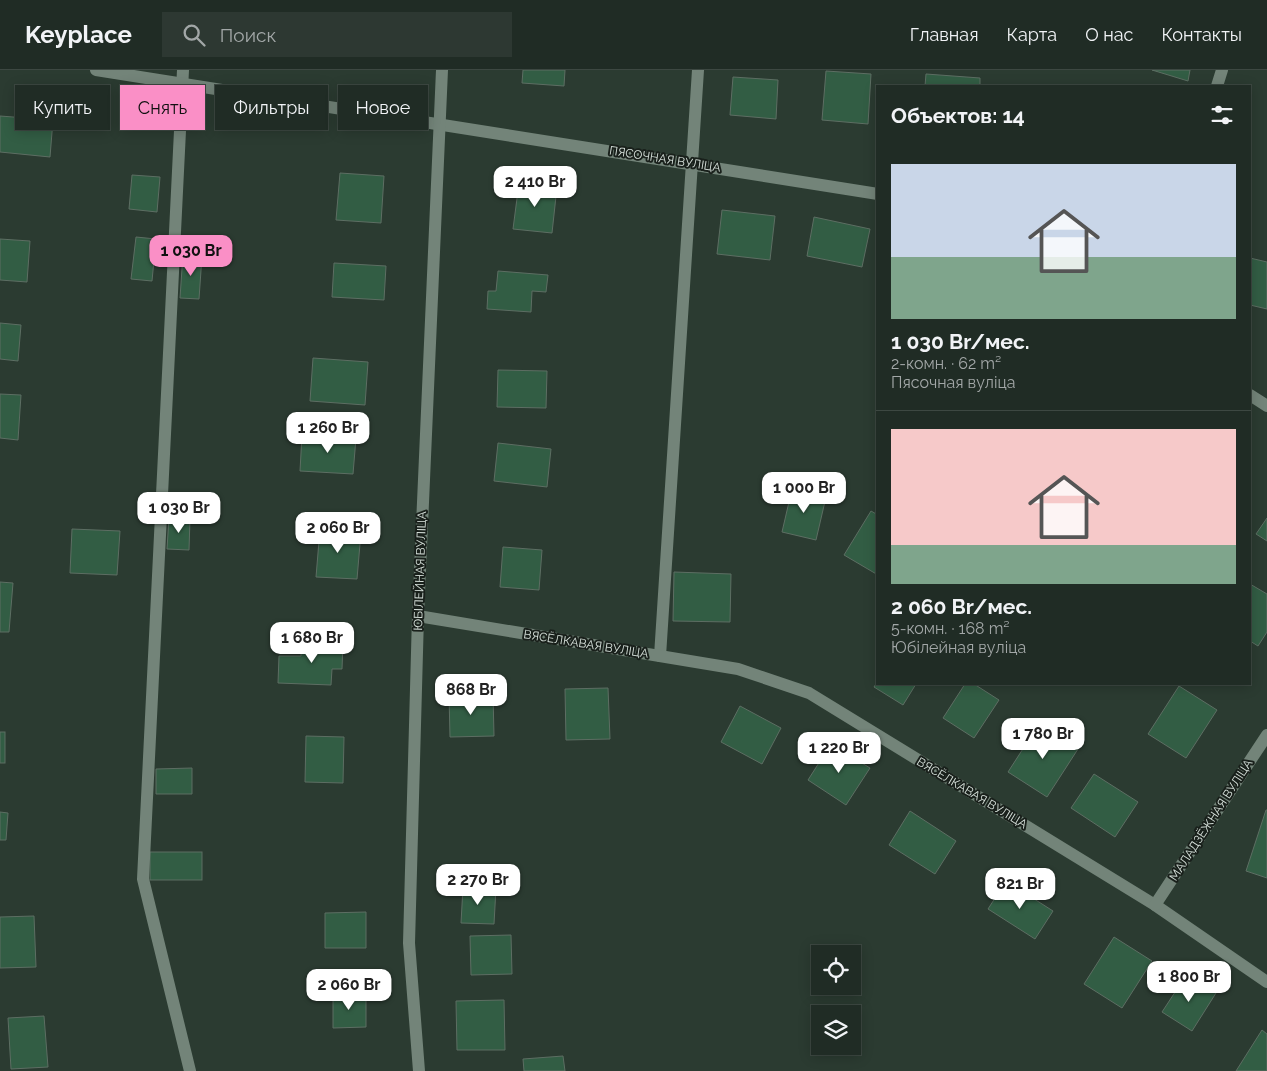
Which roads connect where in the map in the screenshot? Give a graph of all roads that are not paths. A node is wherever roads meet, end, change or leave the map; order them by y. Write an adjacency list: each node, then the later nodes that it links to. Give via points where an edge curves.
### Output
1 (96, 70): 6 (street, ПЯСОЧНАЯ ВУЛІЦА)
2 (183, 70): 6 (street)
3 (442, 70): 8 (street, ЮБІЛЕЙНАЯ ВУЛІЦА)
4 (698, 70): 9 (street)
5 (1222, 70): 7 (street)
6 (184, 84): 8 (street, ПЯСОЧНАЯ ВУЛІЦА); 18 (street, via 144,878)
7 (1217, 85)
8 (438, 123): 9 (street, ПЯСОЧНАЯ ВУЛІЦА); 13 (street, ЮБІЛЕЙНАЯ ВУЛІЦА)
9 (692, 164): 10 (street, ПЯСОЧНАЯ ВУЛІЦА); 14 (street)
10 (876, 194)
11 (1251, 395): 12 (street)
12 (1267, 406)
13 (418, 616): 14 (street, ВЯСЁЛКАВАЯ ВУЛІЦА); 19 (street, ЮБІЛЕЙНАЯ ВУЛІЦА, via 409,943)
14 (660, 656): 16 (street, ВЯСЁЛКАВАЯ ВУЛІЦА, via 738,669 809,693)
15 (1267, 735): 16 (street, МАЛАДЗЁЖНАЯ ВУЛІЦА)
16 (1155, 905): 17 (street, ВЯСЁЛКАВАЯ ВУЛІЦА)
17 (1267, 982)
18 (190, 1071)
19 (419, 1071)

